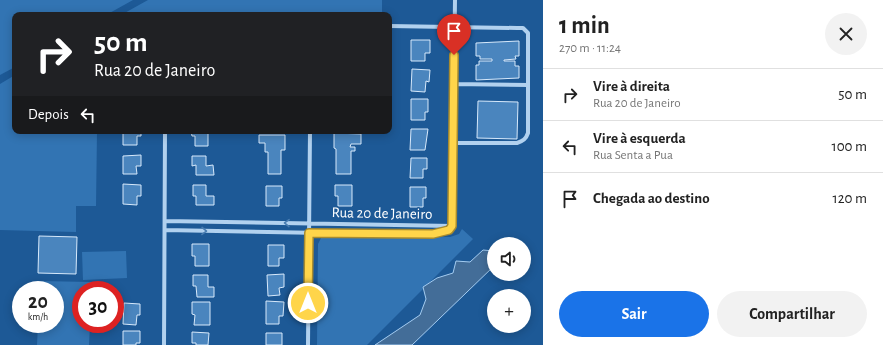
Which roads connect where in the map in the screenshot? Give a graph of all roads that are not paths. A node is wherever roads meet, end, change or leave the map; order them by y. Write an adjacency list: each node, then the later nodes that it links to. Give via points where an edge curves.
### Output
1 (455, 0): 3 (street)
2 (392, 26): 3 (street)
3 (454, 26): 4 (street); 5 (street, via 526,30 529,38)
4 (454, 84): 5 (street); 8 (street)
5 (528, 85): 8 (street, via 528,133 522,142)
6 (166, 134): 9 (street)
7 (310, 134): 10 (street)
8 (453, 143): 11 (street)
9 (165, 221): 10 (street, Rua 20 de Janeiro, one-way to 9); 12 (street)
10 (309, 223): 11 (street, Rua 20 de Janeiro); 13 (street)
11 (452, 226): 13 (street, Rua 20 de Janeiro, via 449,230 433,234)
12 (165, 230): 13 (street, Rua 20 de Janeiro, one-way to 13); 14 (street)
13 (309, 233): 15 (street)
14 (164, 345)
15 (308, 345)

